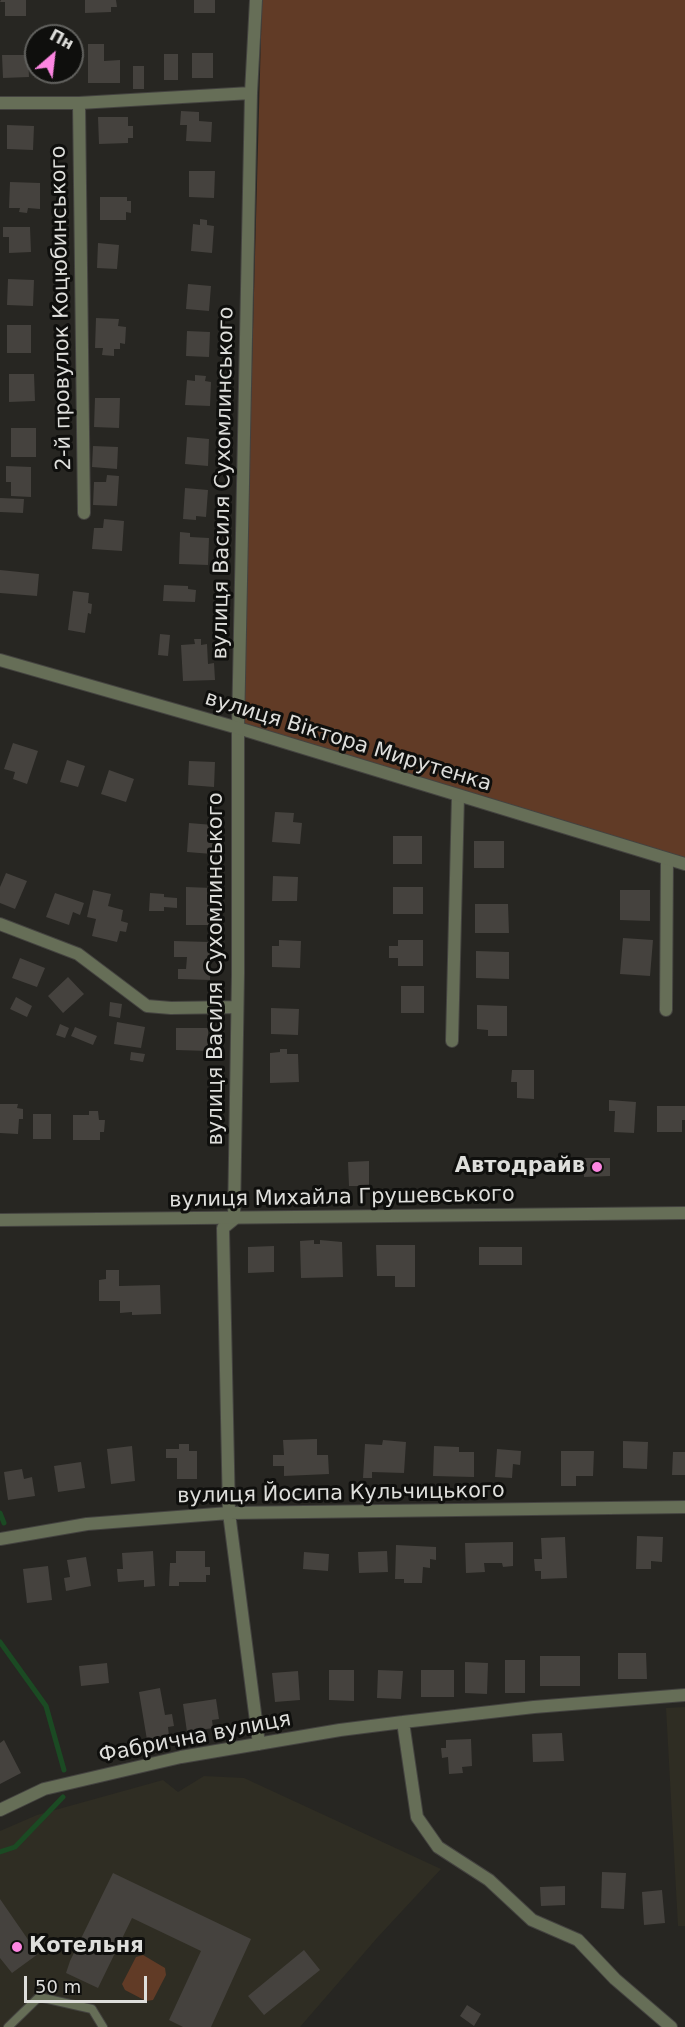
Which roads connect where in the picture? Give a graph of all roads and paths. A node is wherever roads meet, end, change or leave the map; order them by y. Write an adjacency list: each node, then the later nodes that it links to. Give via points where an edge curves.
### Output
1 (256, 0): 2 (street, вулиця Василя Сухомлинського)
2 (251, 93): 3 (street); 7 (street, вулиця Василя Сухомлинського)
3 (79, 102): 4 (street); 5 (street, 2-й провулок Коцюбинського)
4 (0, 103)
5 (84, 513)
6 (0, 660): 7 (street, вулиця Віктора Мирутенка)
7 (238, 728): 8 (street, вулиця Віктора Мирутенка); 12 (street, вулиця Василя Сухомлинського)
8 (458, 796): 9 (street, вулиця Віктора Мирутенка); 14 (street)
9 (668, 859): 10 (street, вулиця Віктора Мирутенка); 13 (street)
10 (685, 864)
11 (0, 924): 12 (street, via 78,954 147,1006)
12 (237, 1007): 16 (street, вулиця Василя Сухомлинського)
13 (666, 1010)
14 (452, 1041)
15 (685, 1213): 16 (street, вулиця Михайла Грушевського)
16 (234, 1219): 17 (street, вулиця Михайла Грушевського); 19 (street, via 223,1228)
17 (0, 1220)
18 (685, 1507): 19 (street, вулиця Йосипа Кульчицького)
19 (229, 1514): 20 (street, вулиця Йосипа Кульчицького, via 87,1524); 23 (street)
20 (0, 1539)
21 (685, 1695): 22 (street, Фабрична вулиця)
22 (403, 1722): 23 (street, Фабрична вулиця); 27 (street, via 417,1817 438,1846 489,1880 532,1920 578,1940)
23 (259, 1744): 24 (street, Фабрична вулиця, via 181,1757 44,1789)
24 (0, 1810)
25 (8, 2027): 26 (lane, via 39,1996 92,2009)
26 (103, 2027)
27 (671, 2027)

